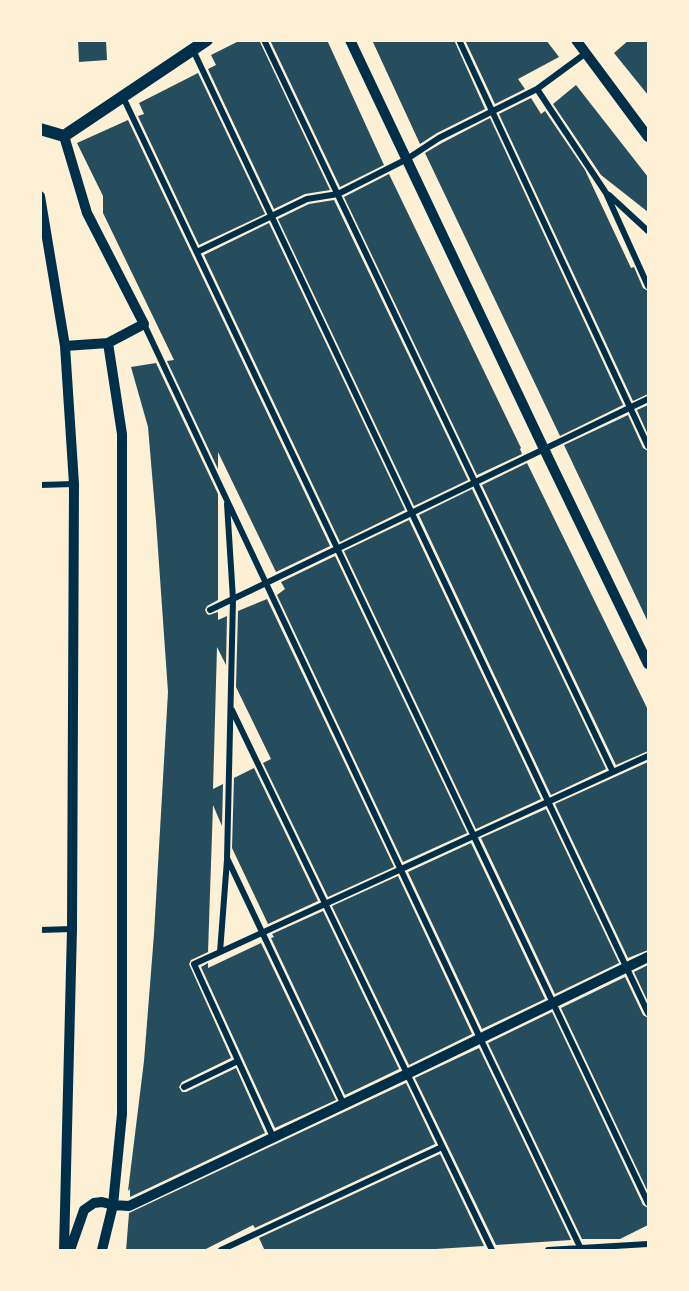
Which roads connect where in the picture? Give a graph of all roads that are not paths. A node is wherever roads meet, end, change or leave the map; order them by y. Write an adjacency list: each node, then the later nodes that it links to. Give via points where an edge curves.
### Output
1 (207, 40): 6 (main road)
2 (264, 40): 16 (street)
3 (350, 40): 14 (street)
4 (459, 40): 10 (street)
5 (576, 40): 7 (street)
6 (193, 50): 9 (main road); 18 (street)
7 (587, 53): 8 (street); 13 (street)
8 (537, 89): 10 (street); 15 (street)
9 (123, 97): 12 (main road); 21 (street)
10 (491, 112): 14 (street); 27 (street)
11 (40, 129): 12 (main road)
12 (64, 136): 23 (street, via 87,213)
13 (648, 137)
14 (407, 159): 16 (street); 29 (street)
15 (606, 193): 20 (street); 22 (street)
16 (338, 194): 18 (street, via 307,199); 30 (street)
17 (40, 196): 19 (street)
18 (272, 217): 21 (street); 34 (street)
19 (43, 230): 25 (street)
20 (648, 231)
21 (197, 252): 35 (street)
22 (648, 286)
23 (144, 324): 24 (street); 33 (street)
24 (108, 343): 25 (street); 64 (street, via 122,434 122,1114)
25 (65, 346): 31 (street)
26 (648, 399): 27 (street)
27 (630, 408): 28 (street); 29 (street)
28 (648, 446)
29 (544, 449): 30 (street); 39 (street)
30 (475, 483): 34 (street); 42 (street)
31 (74, 484): 32 (street); 48 (street)
32 (40, 485)
33 (227, 500): 36 (street); 37 (street)
34 (412, 513): 35 (street); 43 (street)
35 (338, 549): 36 (street); 44 (street)
36 (266, 583): 37 (street); 46 (street)
37 (233, 599): 38 (street); 40 (street)
38 (210, 610)
39 (648, 664)
40 (231, 707): 45 (street); 47 (street)
41 (648, 756): 42 (street)
42 (613, 772): 43 (street)
43 (548, 802): 44 (street); 53 (street)
44 (474, 836): 46 (street); 54 (street)
45 (228, 858): 50 (street); 51 (street)
46 (401, 869): 47 (street); 56 (street)
47 (326, 904): 50 (street); 58 (street)
48 (72, 929): 49 (street); 67 (street)
49 (40, 930)
50 (263, 933): 51 (street); 60 (street)
51 (220, 952): 57 (street, via 194,964)
52 (648, 957): 53 (street)
53 (627, 967): 54 (street); 55 (street)
54 (554, 1003): 56 (street); 63 (street)
55 (648, 1013)
56 (480, 1038): 58 (street); 66 (street)
57 (238, 1061): 59 (street); 61 (street)
58 (407, 1074): 60 (street); 62 (street)
59 (184, 1087)
60 (343, 1103): 61 (street)
61 (273, 1137): 64 (street, via 129,1206)
62 (442, 1148): 70 (street); 71 (street)
63 (648, 1203)
64 (113, 1205): 68 (street, via 93,1203 84,1210); 69 (street)
65 (648, 1244): 66 (street)
66 (581, 1249): 72 (street)
67 (64, 1251)
68 (70, 1251)
69 (102, 1251)
70 (221, 1251)
71 (492, 1251)
72 (548, 1251)

